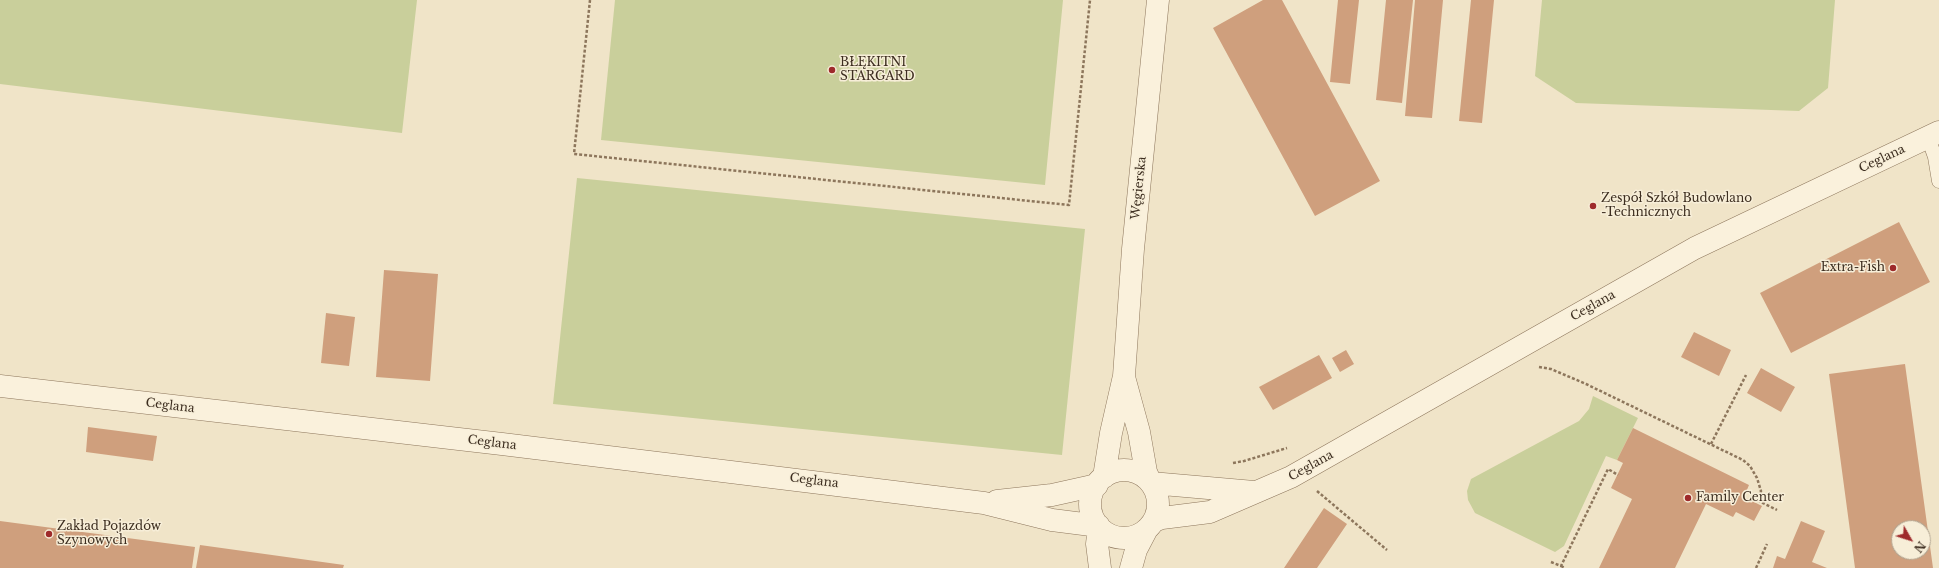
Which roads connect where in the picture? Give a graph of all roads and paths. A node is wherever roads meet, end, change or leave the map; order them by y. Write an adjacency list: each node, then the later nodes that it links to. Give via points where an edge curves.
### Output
1 (590, 0): 2 (path, via 574,154 1069,205)
2 (1090, 0)
3 (1158, 0): 8 (street, Węgierska, via 1132,249)
4 (1934, 134): 5 (lane); 17 (street, Ceglana, via 1695,248 1323,460)
5 (1939, 181)
6 (1532, 367): 10 (path, via 1551,368)
7 (1746, 375): 10 (path)
8 (1124, 376): 14 (street, Węgierska); 15 (street, Węgierska, via 1139,432 1146,472)
9 (0, 386): 18 (street, Ceglana)
10 (1711, 444): 19 (path, via 1750,466 1761,491 1759,501)
11 (1292, 448): 12 (path)
12 (1231, 463)
13 (1618, 475): 25 (path, via 1608,469)
14 (1101, 481): 15 (street, via 1116,471 1129,470); 18 (street, Ceglana, via 1052,495); 21 (street, via 1092,495 1091,506)
15 (1151, 483): 17 (street, Ceglana); 20 (street, via 1157,495 1158,508)
16 (1320, 485): 23 (path, via 1313,489)
17 (1254, 492): 20 (street, Ceglana, via 1224,508 1162,518)
18 (984, 503): 21 (street, Ceglana, via 1052,520)
19 (1777, 510)
20 (1150, 525): 21 (street, via 1138,535 1128,538 1117,538); 27 (street, via 1136,550)
21 (1098, 526): 26 (street)
22 (1767, 544): 29 (path)
23 (1387, 550)
24 (1551, 562): 25 (path)
25 (1561, 566): 28 (path)
26 (1100, 568)
27 (1131, 568)
28 (1565, 568)
29 (1756, 568)

